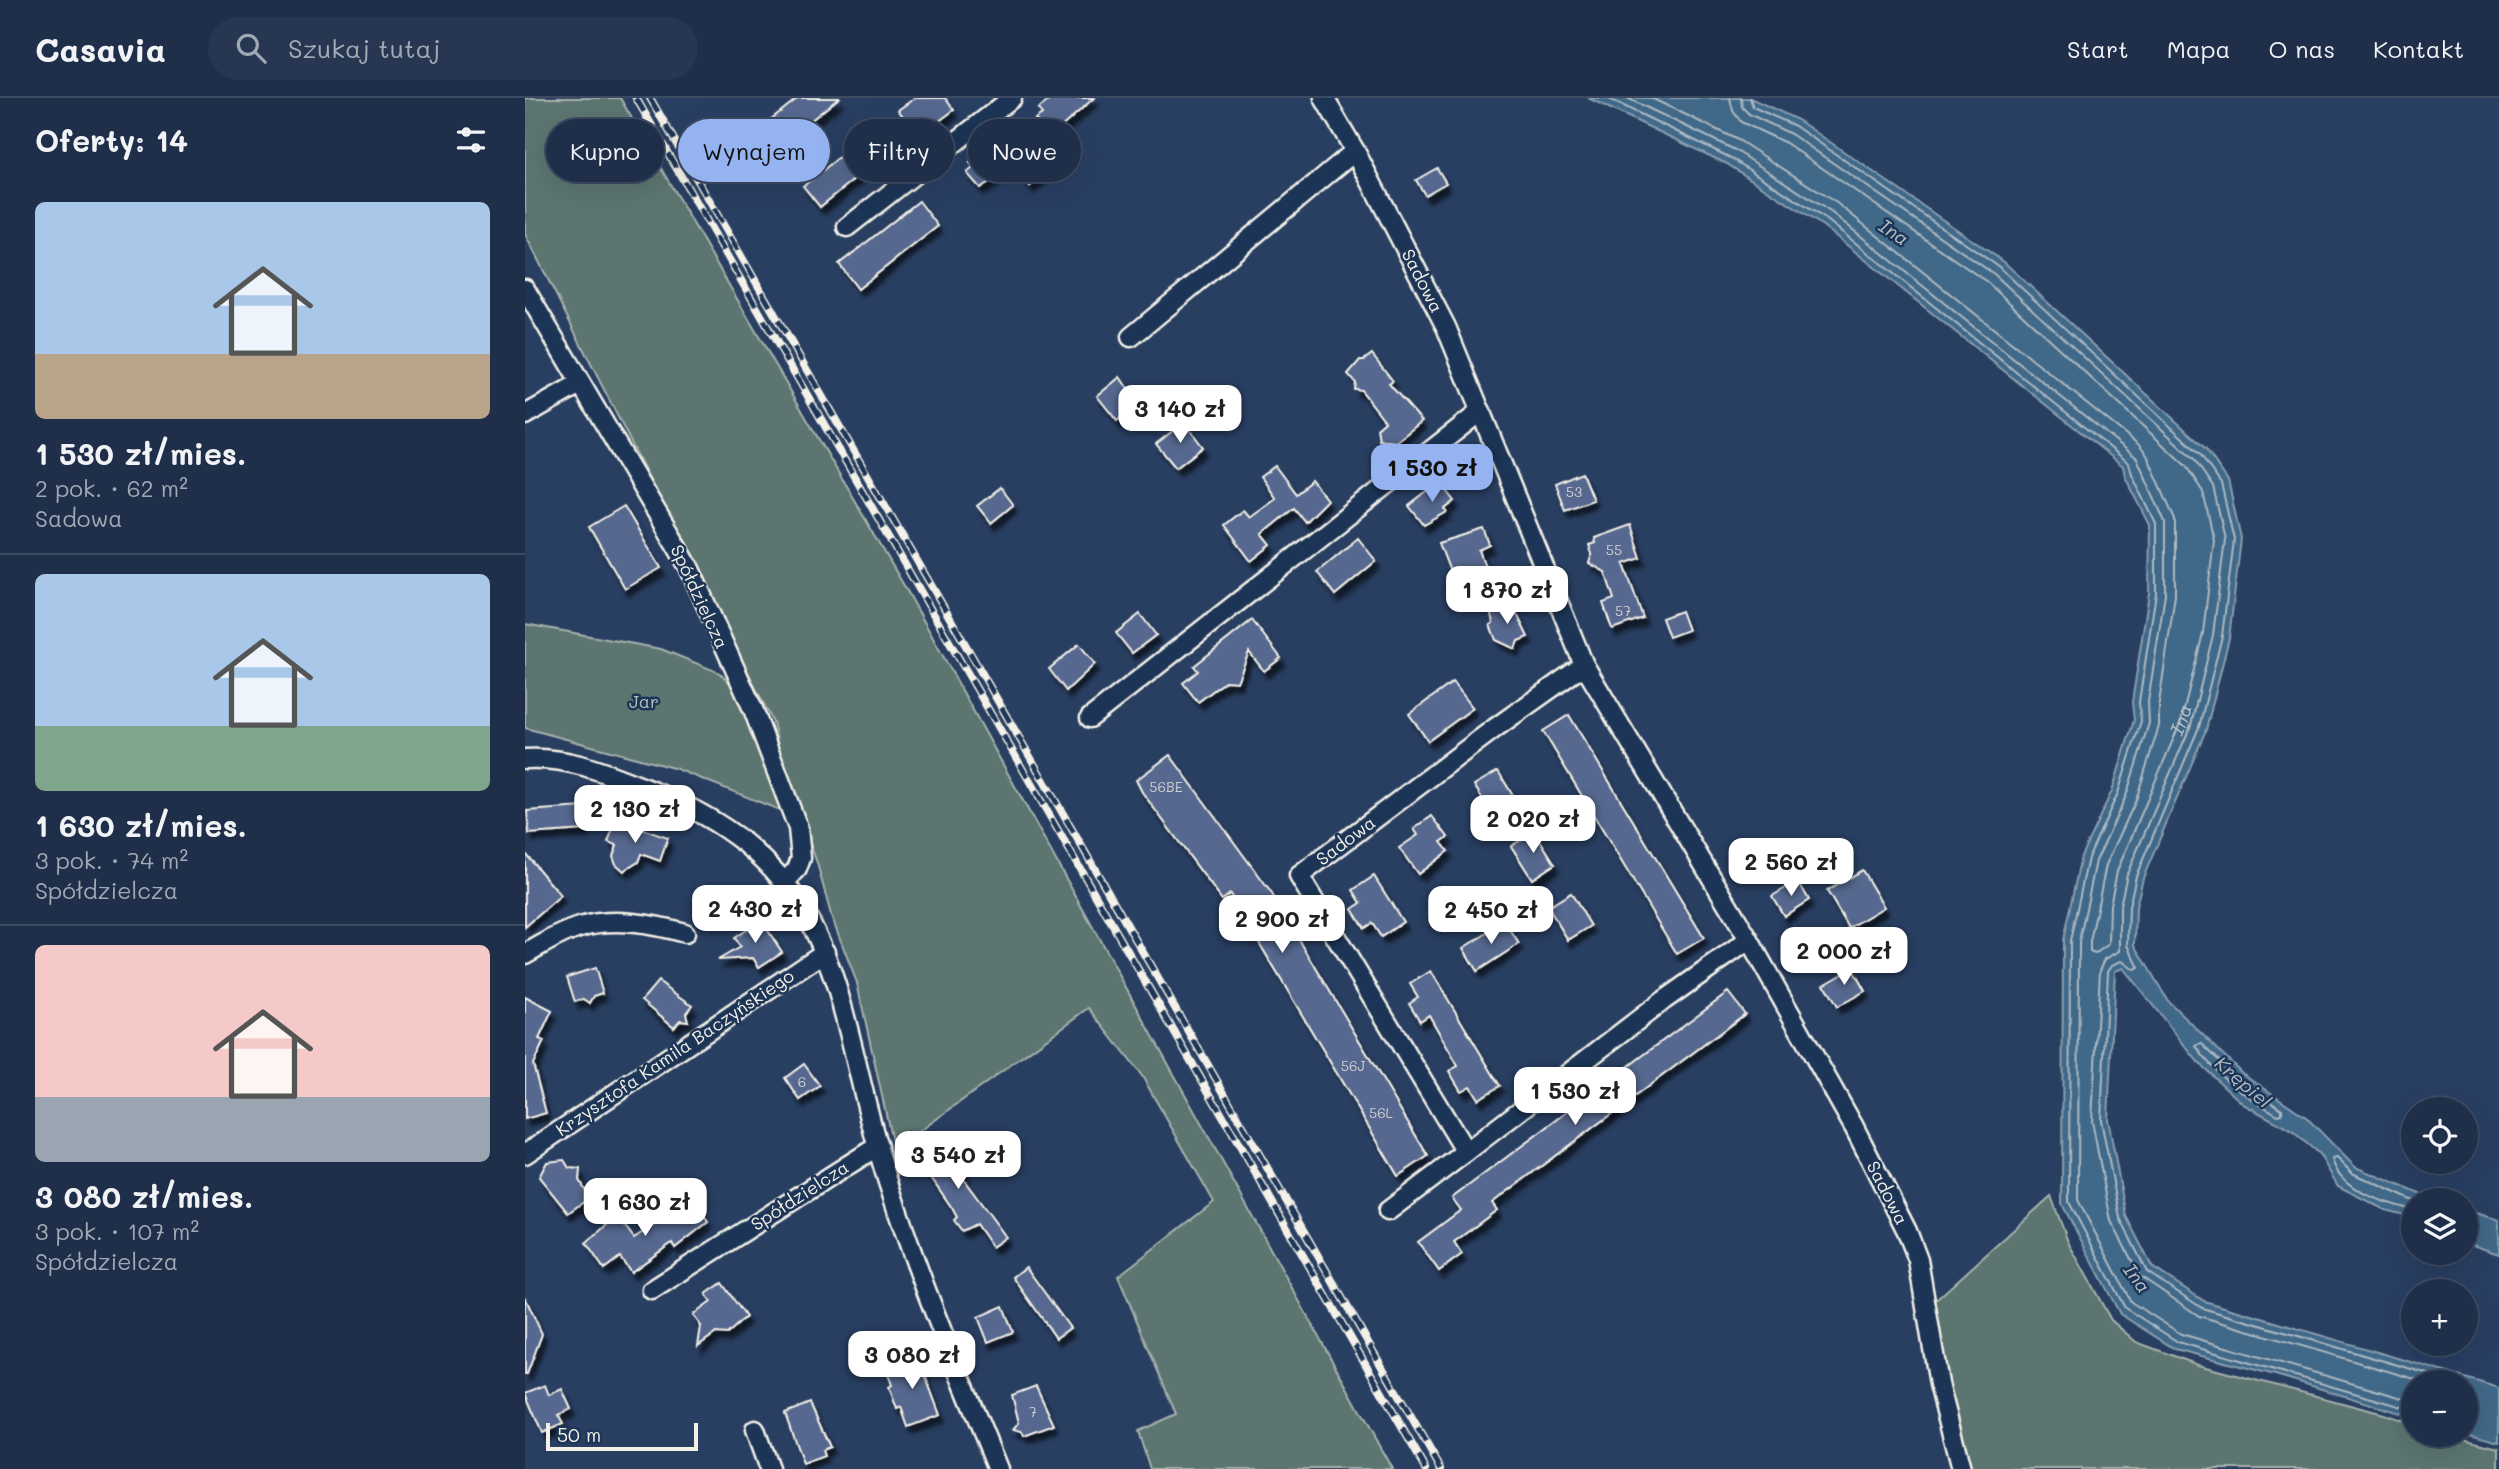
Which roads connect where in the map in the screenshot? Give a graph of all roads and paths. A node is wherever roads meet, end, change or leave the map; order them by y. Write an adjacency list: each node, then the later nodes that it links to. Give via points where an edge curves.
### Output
1 (1011, 98): 4 (street)
2 (1324, 98): 3 (street, Sadowa)
3 (1355, 151): 6 (street); 8 (street, Sadowa, via 1445,327)
4 (847, 227)
5 (525, 289): 7 (street, Spółdzielcza)
6 (1131, 337)
7 (580, 384): 9 (street); 13 (street, Spółdzielcza, via 689,567 753,709 798,828 801,858)
8 (1481, 411): 10 (street, Sadowa); 11 (street)
9 (525, 415)
10 (1584, 665): 15 (street, Sadowa); 19 (street, Sadowa, via 1300,876)
11 (1090, 718)
12 (525, 758): 13 (street, via 572,761 689,806 759,853)
13 (785, 882): 16 (street, via 816,928)
14 (685, 933): 17 (street, via 617,922 580,927)
15 (1749, 940): 19 (street); 26 (street, Sadowa, via 1907,1231 1918,1260 1939,1384)
16 (825, 952): 18 (street); 20 (street, Krzysztofa Kamila Baczyńskiego)
17 (525, 954)
18 (878, 1146): 22 (street, Spółdzielcza); 25 (street, via 944,1339)
19 (1466, 1152): 21 (street)
20 (525, 1154)
21 (1388, 1211)
22 (652, 1290)
23 (755, 1430): 24 (street)
24 (769, 1469)
25 (998, 1469)
26 (1961, 1469)

